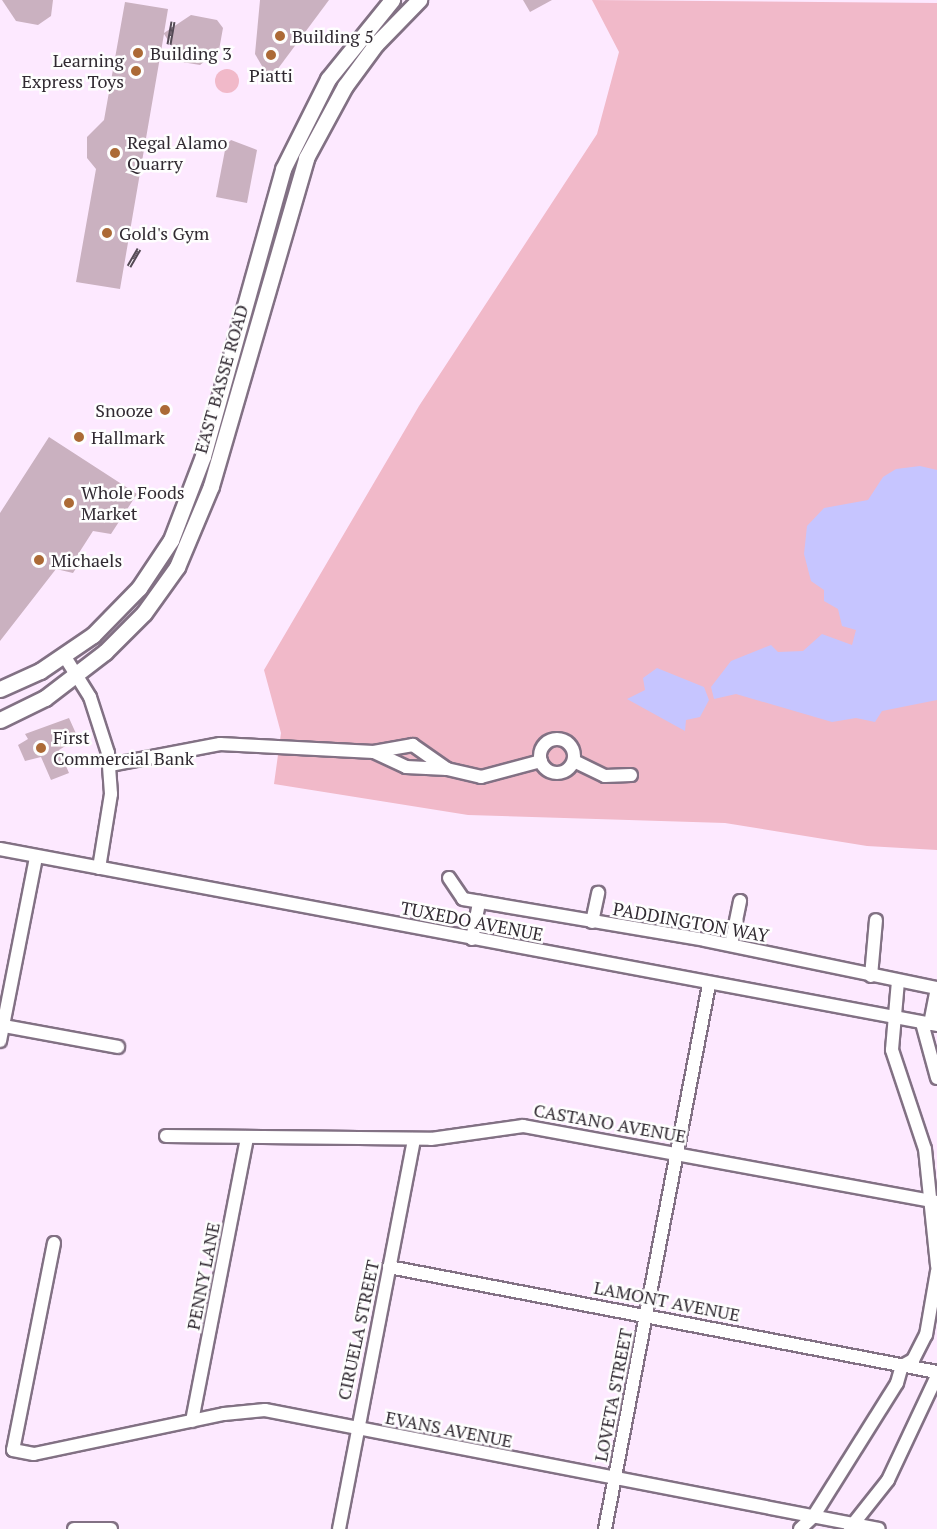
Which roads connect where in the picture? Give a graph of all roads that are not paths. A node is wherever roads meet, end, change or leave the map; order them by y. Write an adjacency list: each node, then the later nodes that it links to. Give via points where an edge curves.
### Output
1 (392, 0): 3 (main road, EAST BASSE ROAD, via 328,80 283,169)
2 (419, 0): 4 (main road, EAST BASSE ROAD, via 376,44 345,86 306,158)
3 (200, 464): 4 (main road); 5 (main road, EAST BASSE ROAD, via 180,522 149,576 111,620)
4 (216, 469): 6 (main road, EAST BASSE ROAD, via 187,548 157,596 127,631)
5 (64, 657): 6 (street); 7 (main road, EAST BASSE ROAD)
6 (76, 674): 8 (main road, EAST BASSE ROAD, via 45,698); 12 (street, via 98,715)
7 (0, 689)
8 (0, 720)
9 (374, 752): 12 (street, via 219,744); 13 (street, via 406,767); 13 (street, via 413,745)
10 (541, 761): 11 (street, via 547,770 558,774); 11 (street, via 544,745 559,739 573,748); 13 (street, via 488,777)
11 (574, 761): 14 (street, via 605,776)
12 (110, 765): 17 (street, via 109,815)
13 (447, 769)
14 (631, 775)
15 (0, 849): 16 (street, TUXEDO AVENUE)
16 (36, 857): 17 (street, TUXEDO AVENUE); 32 (street)
17 (99, 868): 24 (street, TUXEDO AVENUE)
18 (449, 878): 21 (street, PADDINGTON WAY, via 463,899)
19 (598, 893): 23 (street)
20 (740, 901): 25 (street)
21 (479, 902): 23 (street, PADDINGTON WAY); 24 (street)
22 (876, 920): 26 (street)
23 (592, 922): 25 (street, PADDINGTON WAY)
24 (472, 939): 28 (street, TUXEDO AVENUE)
25 (732, 945): 26 (street, PADDINGTON WAY)
26 (870, 976): 27 (street, PADDINGTON WAY)
27 (898, 981): 29 (street, PADDINGTON WAY); 30 (street)
28 (709, 985): 30 (street, TUXEDO AVENUE); 39 (street, LOVETA STREET)
29 (937, 988): 31 (street)
30 (895, 1017): 31 (street, TUXEDO AVENUE); 40 (street, via 891,1050 925,1149)
31 (930, 1024): 35 (street)
32 (4, 1026): 33 (street); 34 (street)
33 (0, 1041)
34 (118, 1047)
35 (937, 1078)
36 (166, 1136): 37 (street, CASTANO AVENUE)
37 (247, 1137): 38 (street, CASTANO AVENUE); 48 (street, PENNY LANE)
38 (414, 1139): 39 (street, CASTANO AVENUE, via 523,1126); 43 (street, CIRUELA STREET)
39 (677, 1153): 40 (street, CASTANO AVENUE); 45 (street, LOVETA STREET)
40 (934, 1201): 42 (street)
41 (54, 1243): 48 (street, EVANS AVENUE, via 13,1450 34,1454)
42 (937, 1266)
43 (389, 1267): 45 (street, LAMONT AVENUE); 49 (street, CIRUELA STREET)
44 (937, 1271): 46 (street, via 926,1335 913,1360)
45 (647, 1315): 46 (street, LAMONT AVENUE); 50 (street, LOVETA STREET)
46 (902, 1366): 47 (street, LAMONT AVENUE); 51 (street, via 897,1383)
47 (937, 1374): 52 (street, via 888,1480)
48 (192, 1421): 49 (street, EVANS AVENUE, via 265,1410)
49 (356, 1429): 50 (street, EVANS AVENUE); 55 (street, CIRUELA STREET)
50 (615, 1479): 51 (street, EVANS AVENUE); 56 (street, LOVETA STREET)
51 (813, 1516): 52 (street, EVANS AVENUE); 57 (street)
52 (851, 1526): 58 (street, EVANS AVENUE)
53 (74, 1529): 54 (street)
54 (111, 1529)
55 (339, 1529)
56 (605, 1529)
57 (800, 1529)
58 (879, 1529)

